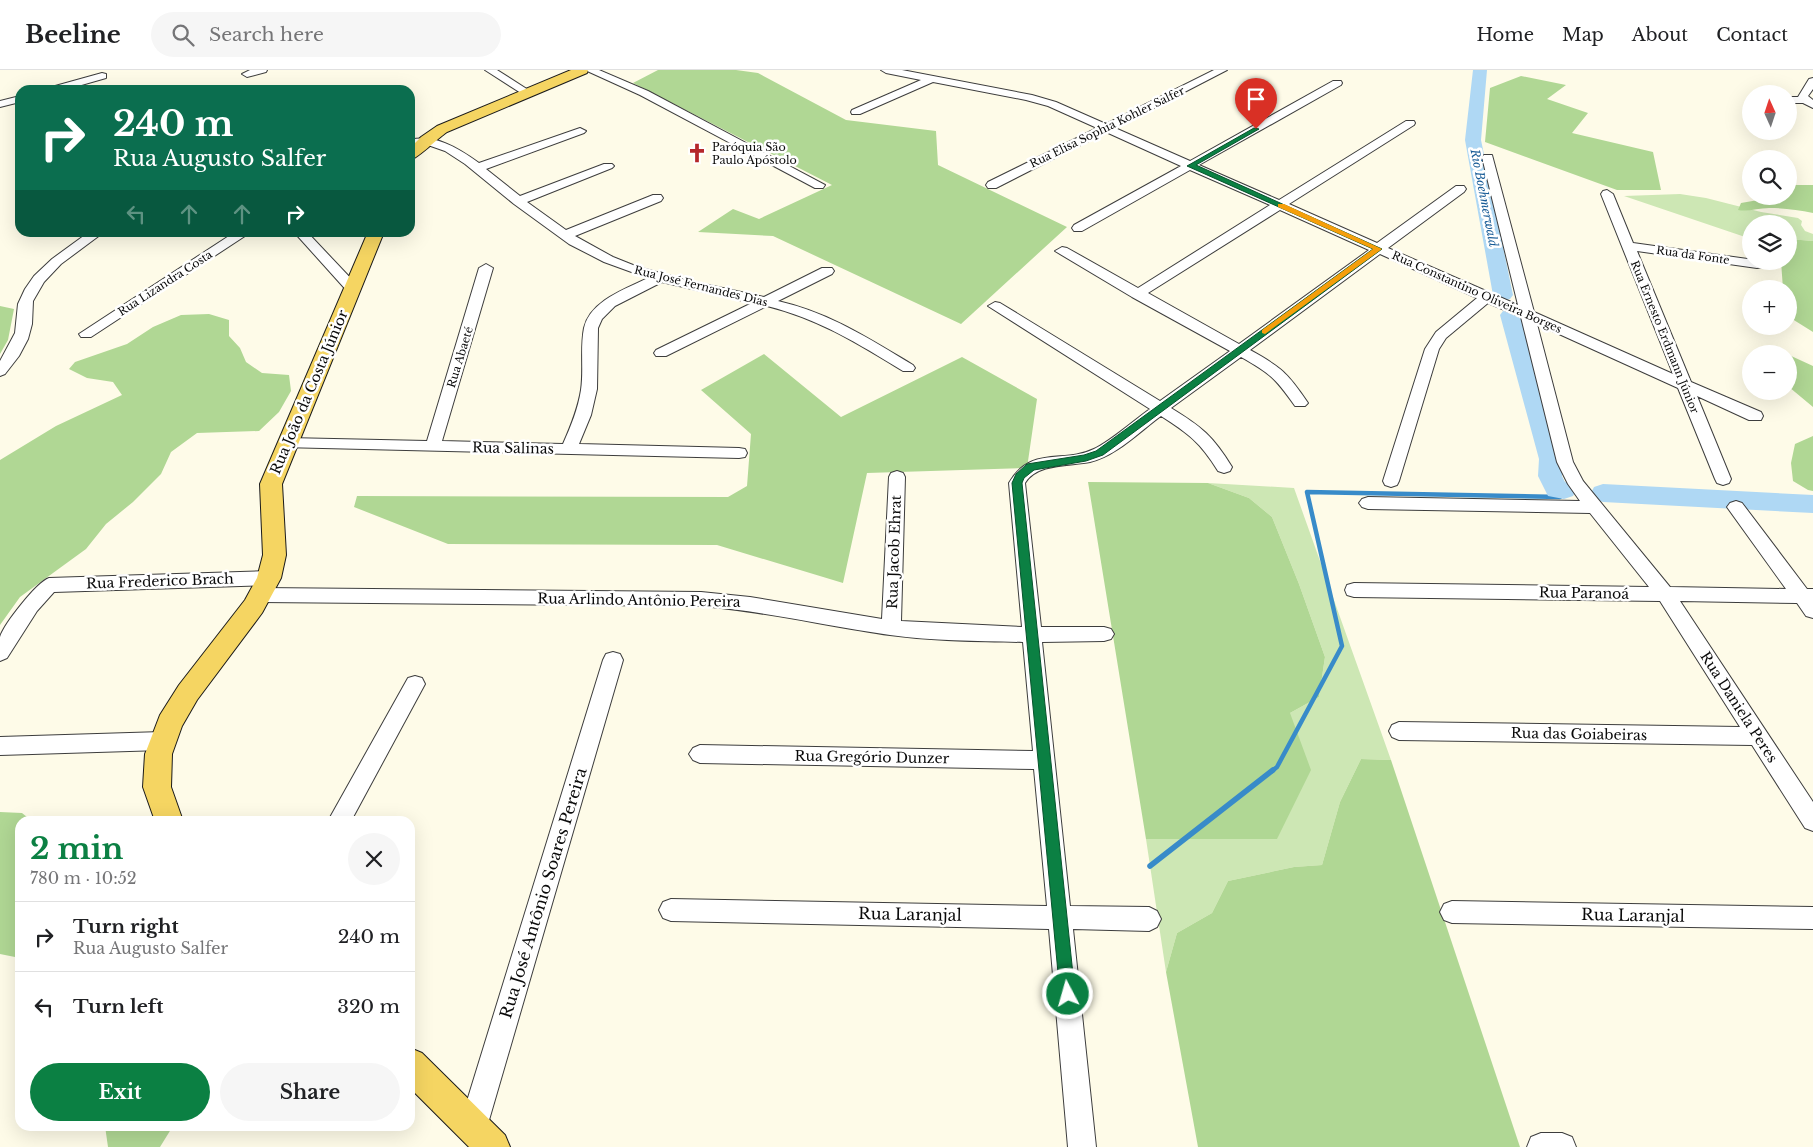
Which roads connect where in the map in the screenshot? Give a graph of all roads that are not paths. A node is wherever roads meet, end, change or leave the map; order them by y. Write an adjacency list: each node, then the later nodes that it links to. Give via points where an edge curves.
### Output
1 (262, 70): 8 (street)
2 (490, 70): 14 (street)
3 (582, 70): 14 (main road)
4 (590, 70): 29 (street, via 644,93)
5 (886, 70): 9 (street, Rua Constantino Oliveira Borges)
6 (1222, 70): 20 (street, Rua Elisa Sophia Kohler Salfer)
7 (104, 73): 12 (street); 13 (street)
8 (247, 74)
9 (932, 79): 18 (street); 20 (street, Rua Constantino Oliveira Borges, via 1038,99)
10 (1813, 81): 16 (street, via 1803,96)
11 (1337, 84): 27 (street)
12 (67, 85)
13 (95, 85)
14 (528, 93): 22 (main road, via 450,126)
15 (15, 100): 17 (street)
16 (1809, 102)
17 (0, 104)
18 (856, 112)
19 (1410, 123): 35 (street)
20 (1106, 128): 27 (street, Rua Constantino Oliveira Borges); 30 (street, Rua Elisa Sophia Kohler Salfer)
21 (580, 131): 28 (street)
22 (426, 140): 23 (street); 24 (main road); 28 (street, Rua José Fernandes Dias, via 445,147)
23 (415, 142)
24 (415, 151)
25 (1488, 157): 54 (street, Rua Daniela Peres)
26 (608, 166): 34 (street)
27 (1191, 166): 35 (street, Rua Constantino Oliveira Borges); 36 (street)
28 (477, 168): 34 (street, Rua José Fernandes Dias)
29 (819, 185)
30 (992, 185)
31 (1460, 189): 43 (street)
32 (1608, 194): 42 (street, Rua Ernesto Erdmann Júnior)
33 (657, 198): 37 (street)
34 (518, 201): 37 (street, Rua José Fernandes Dias)
35 (1279, 205): 43 (street, Rua Constantino Oliveira Borges); 50 (street)
36 (1078, 228)
37 (566, 235): 48 (street, Rua José Fernandes Dias, via 613,262)
38 (91, 237): 59 (street, via 41,274 27,299 24,327 17,348)
39 (237, 237): 55 (street, Rua Lizandra Costa)
40 (305, 237): 49 (street)
41 (374, 237): 49 (main road, Rua João da Costa Júnior)
42 (1628, 246): 45 (street, Rua da Fonte); 60 (street, Rua Ernesto Erdmann Júnior)
43 (1378, 249): 51 (street, Rua Constantino Oliveira Borges); 56 (street)
44 (1062, 251): 50 (street)
45 (1742, 262)
46 (486, 268): 65 (street, Rua Abaeté)
47 (827, 270): 52 (street)
48 (660, 278): 52 (street, Rua José Fernandes Dias); 66 (street, via 607,305 594,319 589,389)
49 (354, 289): 64 (main road, Rua João da Costa Júnior)
50 (1137, 294): 56 (street)
51 (1487, 297): 54 (street, Rua Constantino Oliveira Borges); 72 (street, via 1447,330 1432,349)
52 (765, 301): 57 (street); 58 (street, Rua José Fernandes Dias, via 806,312 832,324)
53 (995, 306): 62 (street)
54 (1527, 315): 60 (street, Rua Constantino Oliveira Borges); 74 (street, Rua Daniela Peres, via 1565,462 1576,484)
55 (86, 334)
56 (1240, 350): 61 (street, via 1282,377); 62 (street)
57 (661, 353)
58 (908, 368)
59 (0, 371)
60 (1684, 384): 63 (street, Rua Constantino Oliveira Borges); 71 (street, Rua Ernesto Erdmann Júnior)
61 (1300, 403)
62 (1160, 408): 68 (street, via 1093,456); 69 (street, via 1204,438)
63 (1755, 416)
64 (287, 443): 65 (street, Rua Salinas); 76 (main road, Rua João da Costa Júnior, via 271,484 275,550)
65 (433, 446): 66 (street, Rua Salinas)
66 (570, 449): 67 (street, Rua Salinas)
67 (739, 453)
68 (1031, 467): 82 (street, via 1017,483)
69 (1224, 467)
70 (897, 477): 81 (street, Rua Jacob Ehrat)
71 (1723, 479)
72 (1391, 481)
73 (1368, 503): 74 (street)
74 (1594, 507): 78 (street, Rua Daniela Peres)
75 (1736, 507): 79 (street)
76 (265, 586): 81 (street, Rua Arlindo Antônio Pereira, via 732,600); 84 (street, Rua Frederico Brach, via 50,584 30,606); 89 (main road, Rua João da Costa Júnior, via 184,698)
77 (1354, 590): 78 (street, Rua Paranoá)
78 (1664, 594): 79 (street, Rua Paranoá); 88 (street, Rua Daniela Peres)
79 (1807, 596): 80 (street)
80 (1813, 611)
81 (891, 628): 82 (street, Rua Arlindo Antônio Pereira)
82 (1032, 634): 83 (street, Rua Arlindo Antônio Pereira); 92 (street)
83 (1104, 634)
84 (0, 653)
85 (613, 660): 102 (street, Rua José Antônio Soares Pereira)
86 (415, 684): 94 (street)
87 (1400, 731): 88 (street, Rua das Goiabeiras)
88 (1758, 736): 95 (street, Rua Daniela Peres)
89 (162, 741): 90 (street); 93 (main road, Rua João da Costa Júnior, via 157,775 160,800)
90 (0, 746)
91 (700, 754): 92 (street, Rua Gregório Dunzer)
92 (1044, 760): 98 (street)
93 (167, 816)
94 (342, 816)
95 (1813, 821)
96 (671, 910): 98 (street, Rua Laranjal)
97 (1452, 912): 99 (street, Rua Laranjal)
98 (1060, 917): 100 (street, Rua Laranjal); 104 (street)
99 (1813, 918)
100 (1149, 919)
101 (415, 1070): 102 (main road)
102 (483, 1137)
103 (1541, 1146): 105 (street)
104 (1082, 1147)
105 (1562, 1147)

